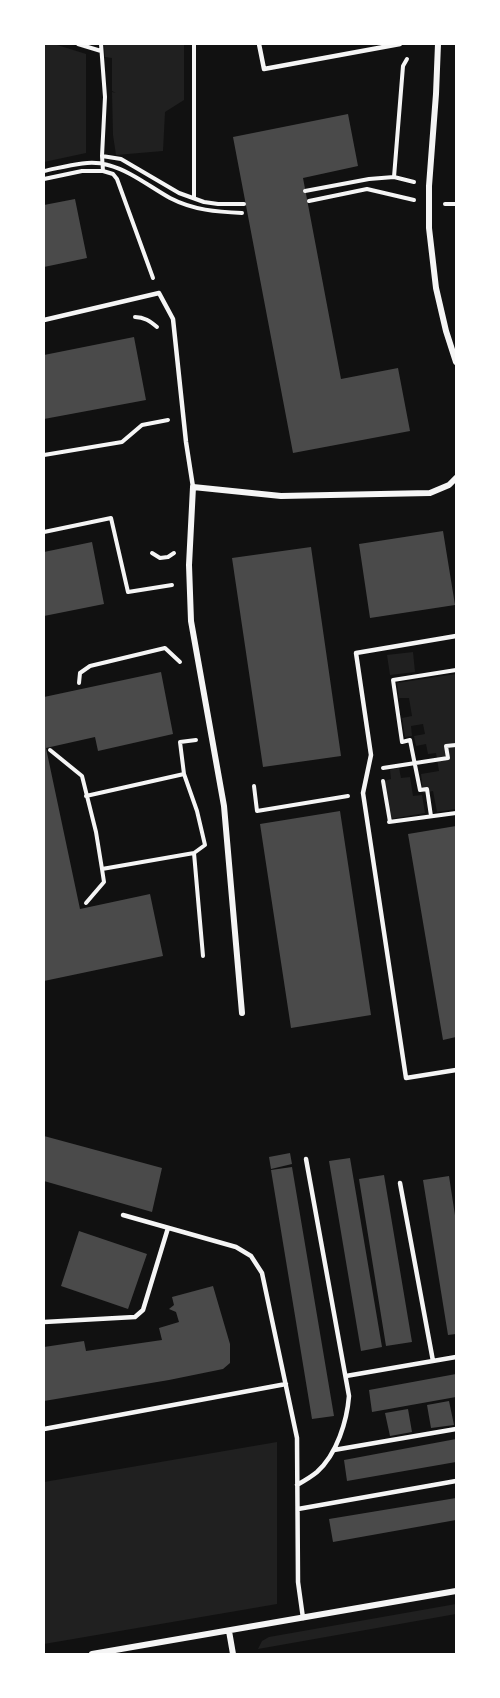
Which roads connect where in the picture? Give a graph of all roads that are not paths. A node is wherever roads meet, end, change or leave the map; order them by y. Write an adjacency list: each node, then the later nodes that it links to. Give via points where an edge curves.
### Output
1 (259, 44): 2 (lane, via 264,69)
2 (399, 44)
3 (438, 44): 5 (street, via 429,228 436,288)
4 (44, 320): 7 (lane, via 159,293 173,319)
5 (456, 362)
6 (456, 478): 7 (street, via 430,493 281,496)
7 (193, 487): 9 (street, via 191,621 224,806)
8 (456, 636): 10 (lane, via 356,653 371,755 363,793 406,1078)
9 (242, 1013)
10 (456, 1070)
11 (306, 1159): 18 (lane)
12 (400, 1183): 17 (lane)
13 (123, 1215): 14 (lane)
14 (168, 1228): 15 (lane, via 143,1310 135,1317); 19 (lane, via 236,1247 250,1256 262,1273)
15 (44, 1322)
16 (456, 1357): 17 (lane)
17 (433, 1361): 18 (lane)
18 (346, 1376): 22 (lane, via 348,1412)
19 (286, 1384): 20 (lane); 24 (lane, via 297,1438)
20 (44, 1429)
21 (456, 1429): 22 (lane)
22 (334, 1450): 24 (lane, via 318,1472)
23 (456, 1481): 25 (lane)
24 (297, 1485): 25 (lane)
25 (298, 1509): 27 (lane, via 298,1582)
26 (456, 1591): 27 (street)
27 (303, 1618): 28 (street)
28 (229, 1631): 29 (street); 30 (street)
29 (93, 1654)
30 (234, 1654)

